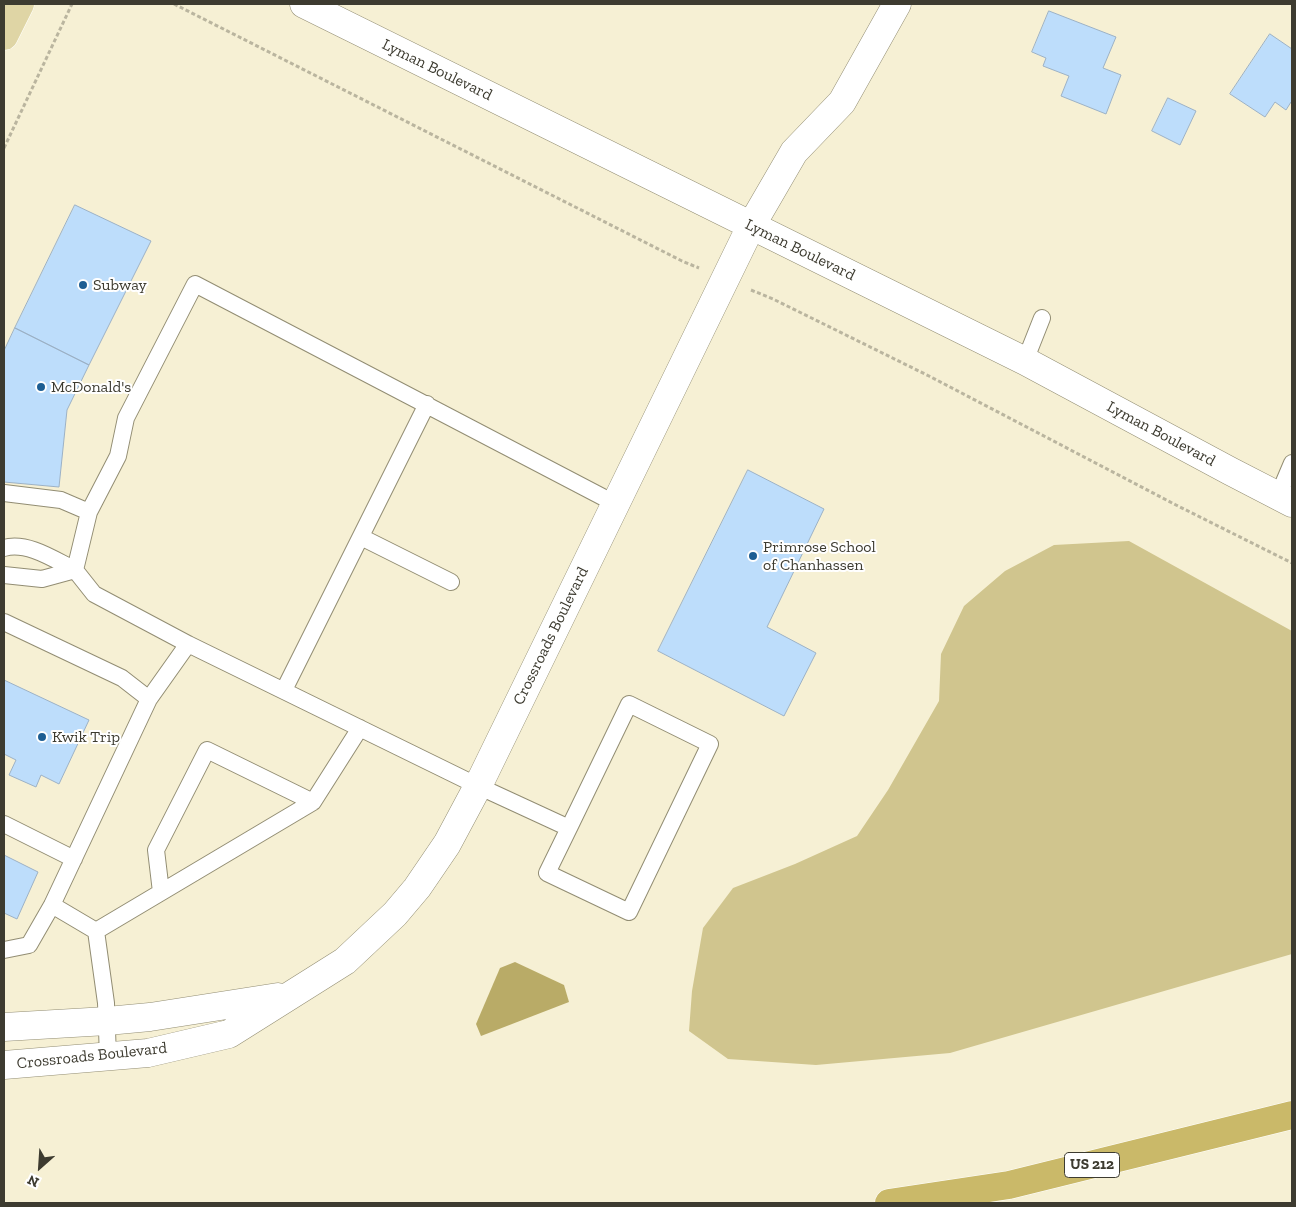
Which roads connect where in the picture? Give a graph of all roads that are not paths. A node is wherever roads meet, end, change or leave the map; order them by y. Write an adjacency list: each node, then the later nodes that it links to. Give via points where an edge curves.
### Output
1 (20, 4): 4 (main road)
2 (304, 4): 5 (street, Lyman Boulevard)
3 (897, 4): 5 (street, Crossroads Boulevard, via 842,102 794,152)
4 (4, 36)
5 (751, 226): 7 (street, Lyman Boulevard); 12 (street, Crossroads Boulevard)
6 (1042, 318): 7 (lane)
7 (1025, 361): 11 (street, Lyman Boulevard)
8 (427, 404): 12 (lane); 13 (lane, via 195,284 126,418 118,456); 14 (lane)
9 (1292, 463): 11 (lane)
10 (4, 493): 13 (lane, via 61,500)
11 (1285, 499)
12 (616, 504): 24 (street, Crossroads Boulevard)
13 (90, 512): 16 (lane)
14 (361, 537): 18 (lane); 21 (lane)
15 (4, 548): 16 (lane, via 17,546 29,549)
16 (75, 570): 17 (lane, via 42,579); 20 (lane, via 94,594)
17 (4, 575)
18 (451, 582)
19 (4, 622): 22 (lane, via 122,678)
20 (188, 644): 21 (lane); 22 (lane)
21 (284, 690): 23 (lane)
22 (149, 699): 28 (lane)
23 (360, 728): 24 (lane); 25 (lane)
24 (478, 786): 27 (lane); 33 (street, Crossroads Boulevard, via 447,844 395,914 345,961)
25 (313, 802): 29 (lane); 29 (lane, via 206,750 156,850)
26 (4, 824): 28 (lane)
27 (569, 828): 27 (lane, via 548,873 629,912 710,744 629,704)
28 (74, 859): 30 (lane)
29 (161, 892): 31 (lane)
30 (52, 905): 31 (lane); 32 (lane, via 29,945)
31 (96, 931): 34 (lane)
32 (4, 950)
33 (287, 996): 34 (street, Crossroads Boulevard, via 191,1012); 36 (street, Crossroads Boulevard, via 229,1034 148,1053)
34 (107, 1021): 35 (street, Crossroads Boulevard); 36 (lane)
35 (4, 1027)
36 (108, 1057): 37 (street, Crossroads Boulevard)
37 (4, 1065)
38 (1292, 1115): 39 (highway, US 212, via 1010,1185)
39 (889, 1203)

